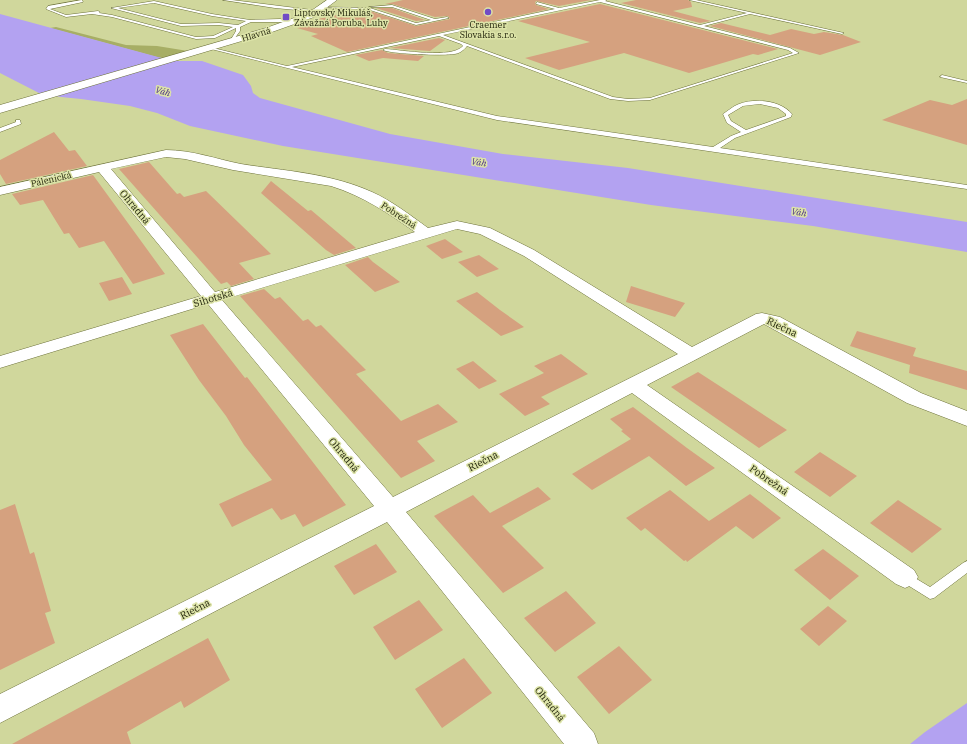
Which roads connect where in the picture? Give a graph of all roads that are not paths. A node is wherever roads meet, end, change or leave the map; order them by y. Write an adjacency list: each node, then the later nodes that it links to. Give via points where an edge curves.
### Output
1 (224, 0): 11 (lane)
2 (331, 0): 14 (street, Hlavná)
3 (546, 0): 10 (lane)
4 (608, 0): 7 (lane)
5 (691, 0): 16 (lane)
6 (82, 1): 17 (lane, via 56,5 48,9 66,16)
7 (600, 1): 15 (lane); 23 (lane)
8 (284, 3): 11 (lane)
9 (537, 3): 10 (lane)
10 (545, 5): 15 (lane)
11 (275, 7): 14 (lane)
12 (113, 8): 17 (lane); 20 (lane, via 154,2); 22 (lane, via 181,25)
13 (360, 8): 14 (lane); 19 (lane, via 392,6); 19 (lane, via 416,24)
14 (321, 9): 21 (street, Hlavná)
15 (559, 9): 25 (lane)
16 (749, 13): 23 (lane); 24 (lane)
17 (93, 14): 22 (lane, via 112,16 196,38 214,37)
18 (447, 18): 19 (lane)
19 (435, 20)
20 (250, 21): 21 (lane); 22 (lane)
21 (293, 22): 26 (street, Hlavná)
22 (238, 26): 26 (lane)
23 (699, 26): 27 (lane, via 797,53 650,99 628,100 612,98)
24 (842, 33)
25 (440, 35): 27 (lane); 29 (lane)
26 (232, 41): 28 (street, Hlavná)
27 (463, 44): 29 (lane, via 463,49 448,54)
28 (209, 48): 30 (lane); 33 (street, Hlavná)
29 (375, 49): 30 (lane)
30 (285, 67): 37 (lane, via 497,118)
31 (942, 76): 32 (lane)
32 (967, 82)
33 (0, 109)
34 (18, 121): 35 (lane, via 15,125)
35 (0, 130)
36 (745, 132): 36 (lane, via 729,122 725,115 740,105 768,104 784,109 789,114 788,117); 37 (lane)
37 (713, 150): 39 (lane)
38 (102, 167): 40 (street, Pálenická); 41 (street, Pobrežná, via 167,153 240,168 296,174 367,195); 42 (street, Ohradná)
39 (967, 186)
40 (0, 191)
41 (426, 232): 42 (street, Sihotská); 43 (street, Pobrežná, via 457,225 485,231 529,253)
42 (211, 298): 44 (street, Sihotská); 47 (street, Ohradná)
43 (691, 354): 45 (street, Riečna); 46 (street, Riečna, via 762,318 774,321 914,398)
44 (0, 362)
45 (633, 384): 47 (street, Riečna); 49 (street, Pobrežná)
46 (967, 419)
47 (390, 509): 50 (street, Riečna); 51 (street, Ohradná)
48 (967, 566): 49 (lane, via 930,594)
49 (905, 577)
50 (0, 709)
51 (583, 744)

